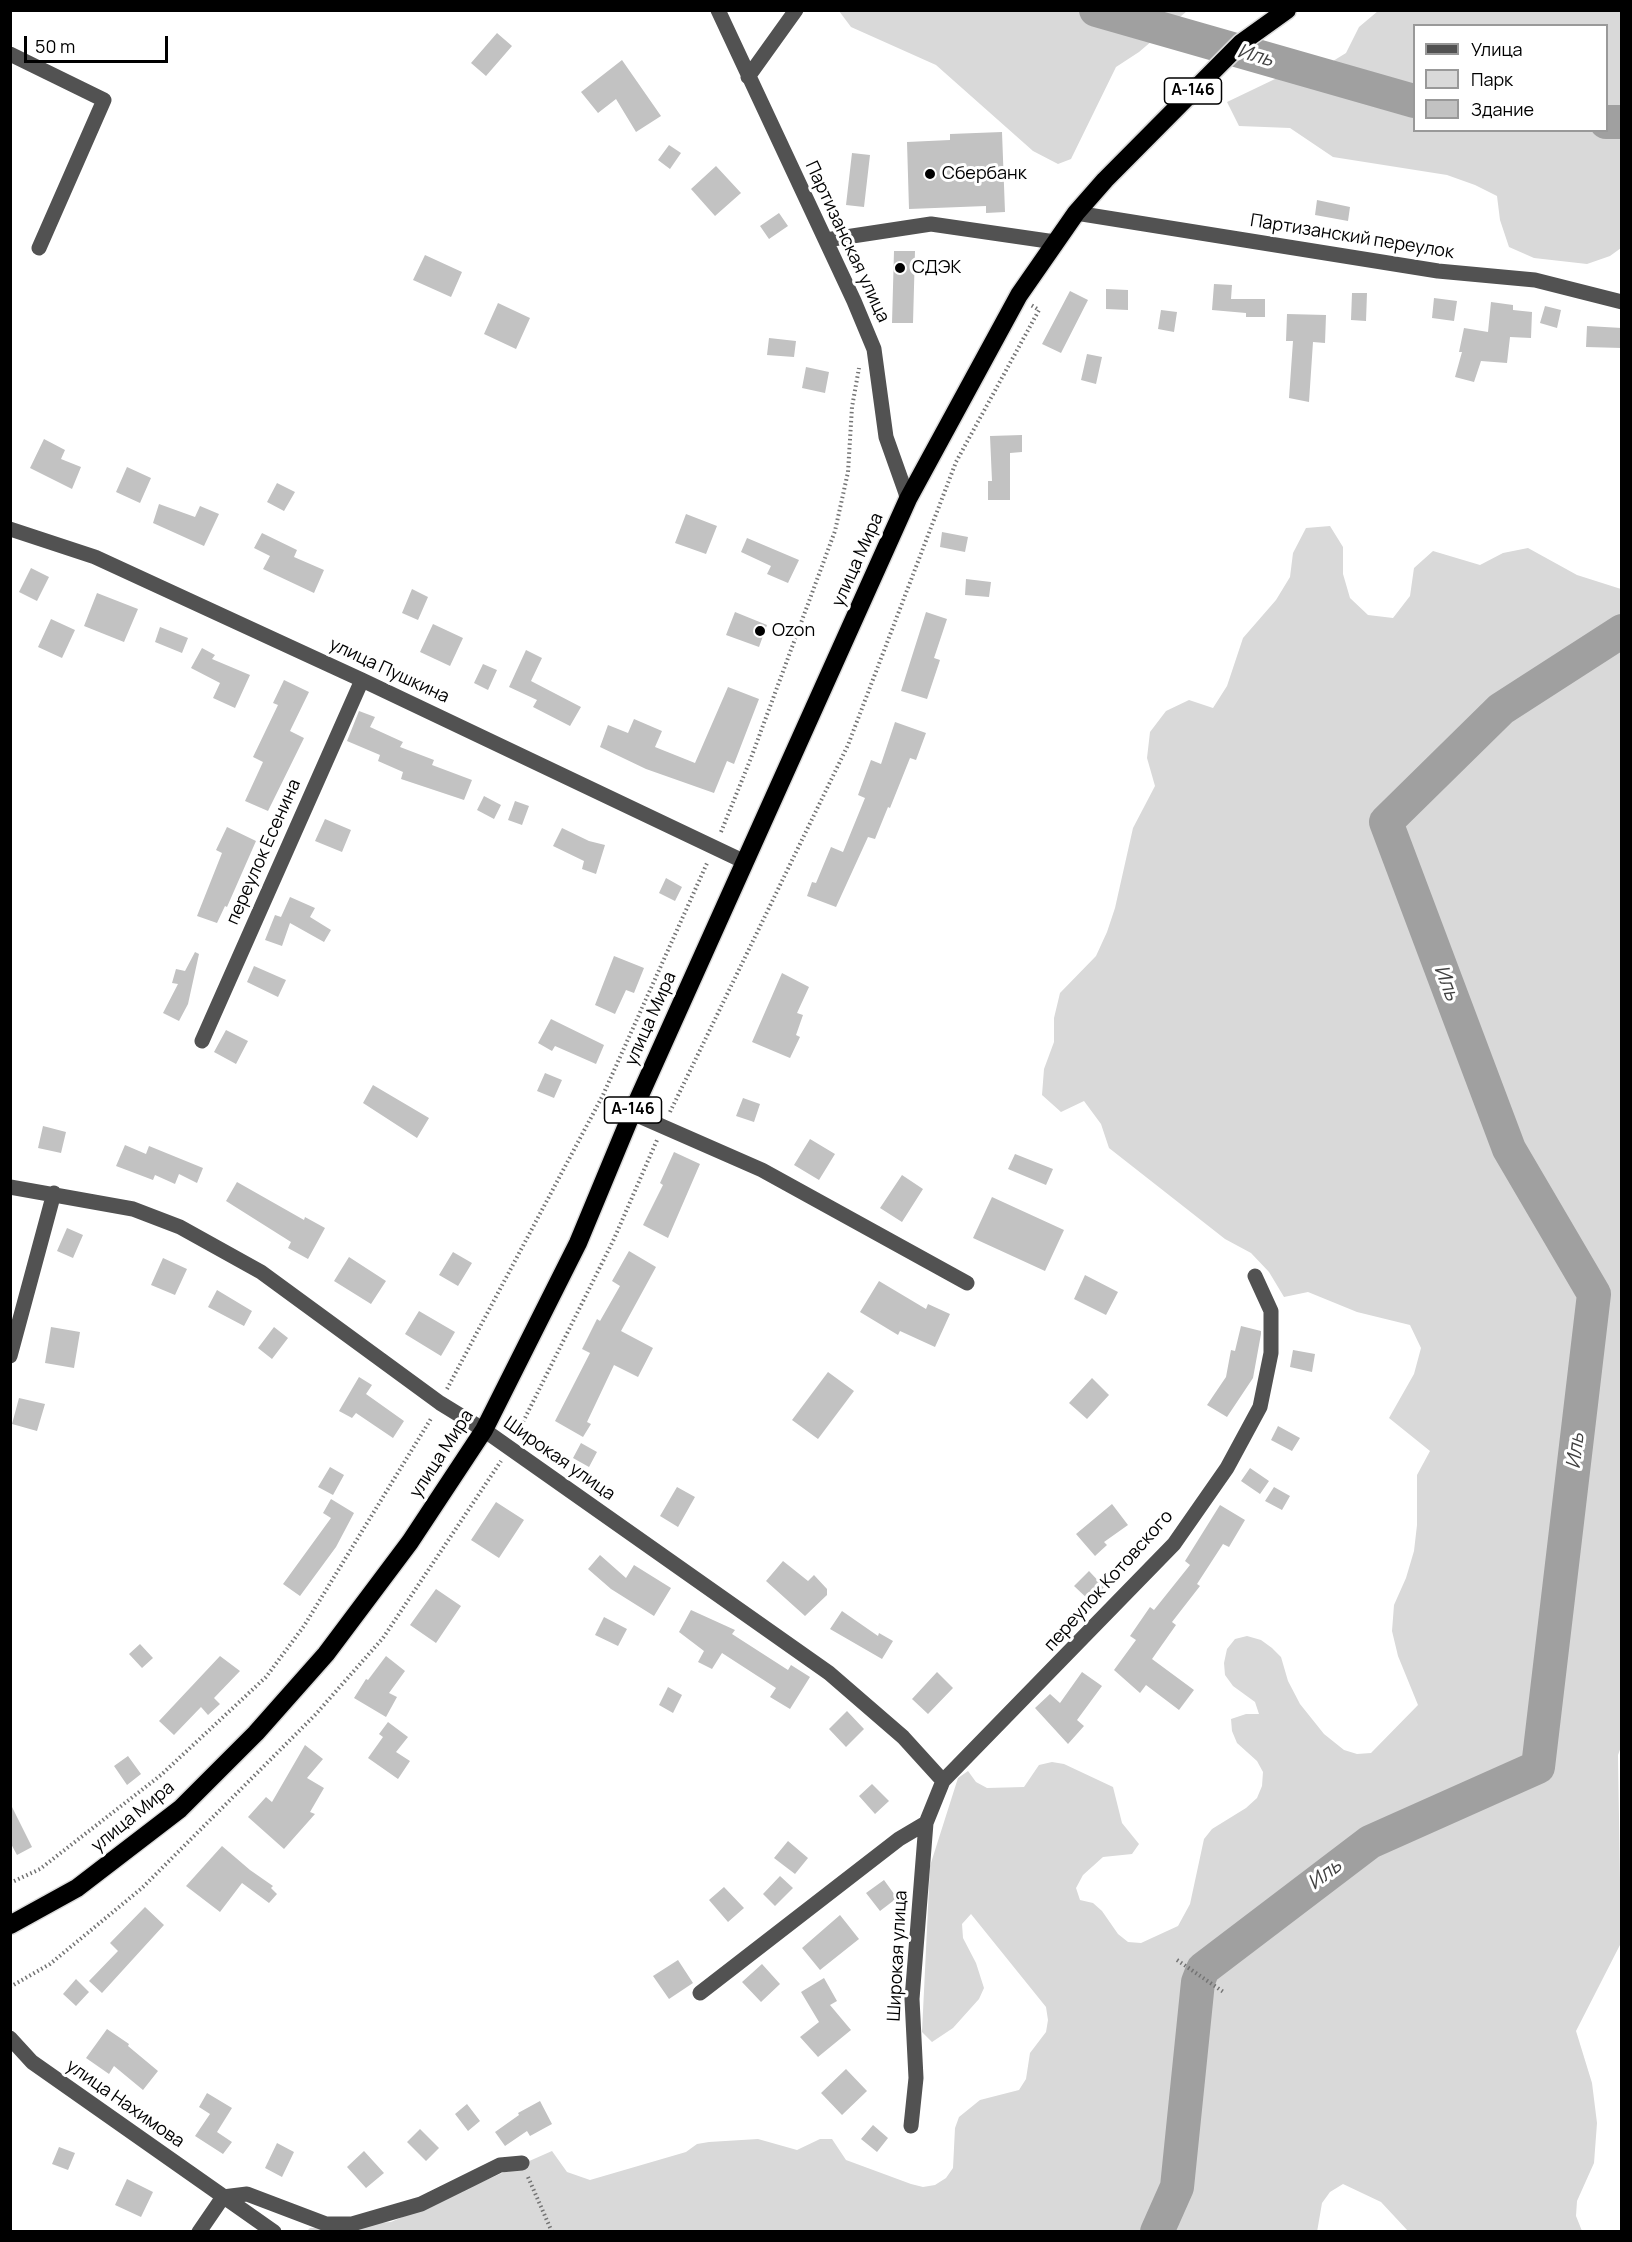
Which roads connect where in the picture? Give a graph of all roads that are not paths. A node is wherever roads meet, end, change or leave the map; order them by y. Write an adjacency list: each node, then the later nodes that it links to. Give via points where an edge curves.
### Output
1 (718, 10): 5 (street, Партизанская улица)
2 (796, 10): 5 (street)
3 (1287, 10): 6 (highway, улица Мира / А-146, via 1242,43)
4 (10, 54): 9 (street, via 104,100)
5 (748, 77): 7 (street, Партизанская улица)
6 (1076, 213): 8 (highway, улица Мира / А-146); 10 (street, Партизанский переулок, via 1438,271 1534,280)
7 (826, 240): 8 (street, via 931,224); 11 (street, Партизанская улица, via 874,349 886,437)
8 (1055, 242): 11 (highway, улица Мира / А-146, via 1019,295)
9 (39, 248)
10 (1622, 302)
11 (908, 499): 14 (highway, улица Мира / А-146)
12 (10, 529): 13 (street, улица Пушкина, via 95,557)
13 (362, 680): 14 (street, улица Пушкина); 15 (street, переулок Есенина)
14 (745, 862): 16 (highway, улица Мира / А-146)
15 (202, 1041)
16 (632, 1113): 20 (street, via 762,1170); 22 (highway, улица Мира / А-146, via 578,1243)
17 (10, 1187): 18 (street, Широкая улица)
18 (54, 1193): 21 (street); 22 (street, Широкая улица, via 133,1209 180,1227 261,1272 440,1403)
19 (1256, 1275): 23 (street, переулок Котовского, via 1271,1311 1271,1353 1260,1407 1227,1468 1174,1544)
20 (967, 1283)
21 (10, 1356)
22 (484, 1430): 23 (street, Широкая улица, via 829,1673 903,1737); 25 (highway, улица Мира / А-146, via 410,1542 326,1654 256,1733 180,1809 77,1888)
23 (943, 1781): 24 (street, Широкая улица)
24 (926, 1824): 26 (street, via 899,1839); 28 (street, Широкая улица, via 912,1999 916,2078)
25 (10, 1925)
26 (700, 1993)
27 (10, 2038): 30 (street, улица Нахимова, via 32,2062)
28 (911, 2126)
29 (522, 2163): 30 (street, via 500,2165 421,2204 352,2224 326,2224 247,2194)
30 (223, 2196): 31 (street); 32 (street, улица Нахимова)
31 (199, 2232)
32 (274, 2232)

